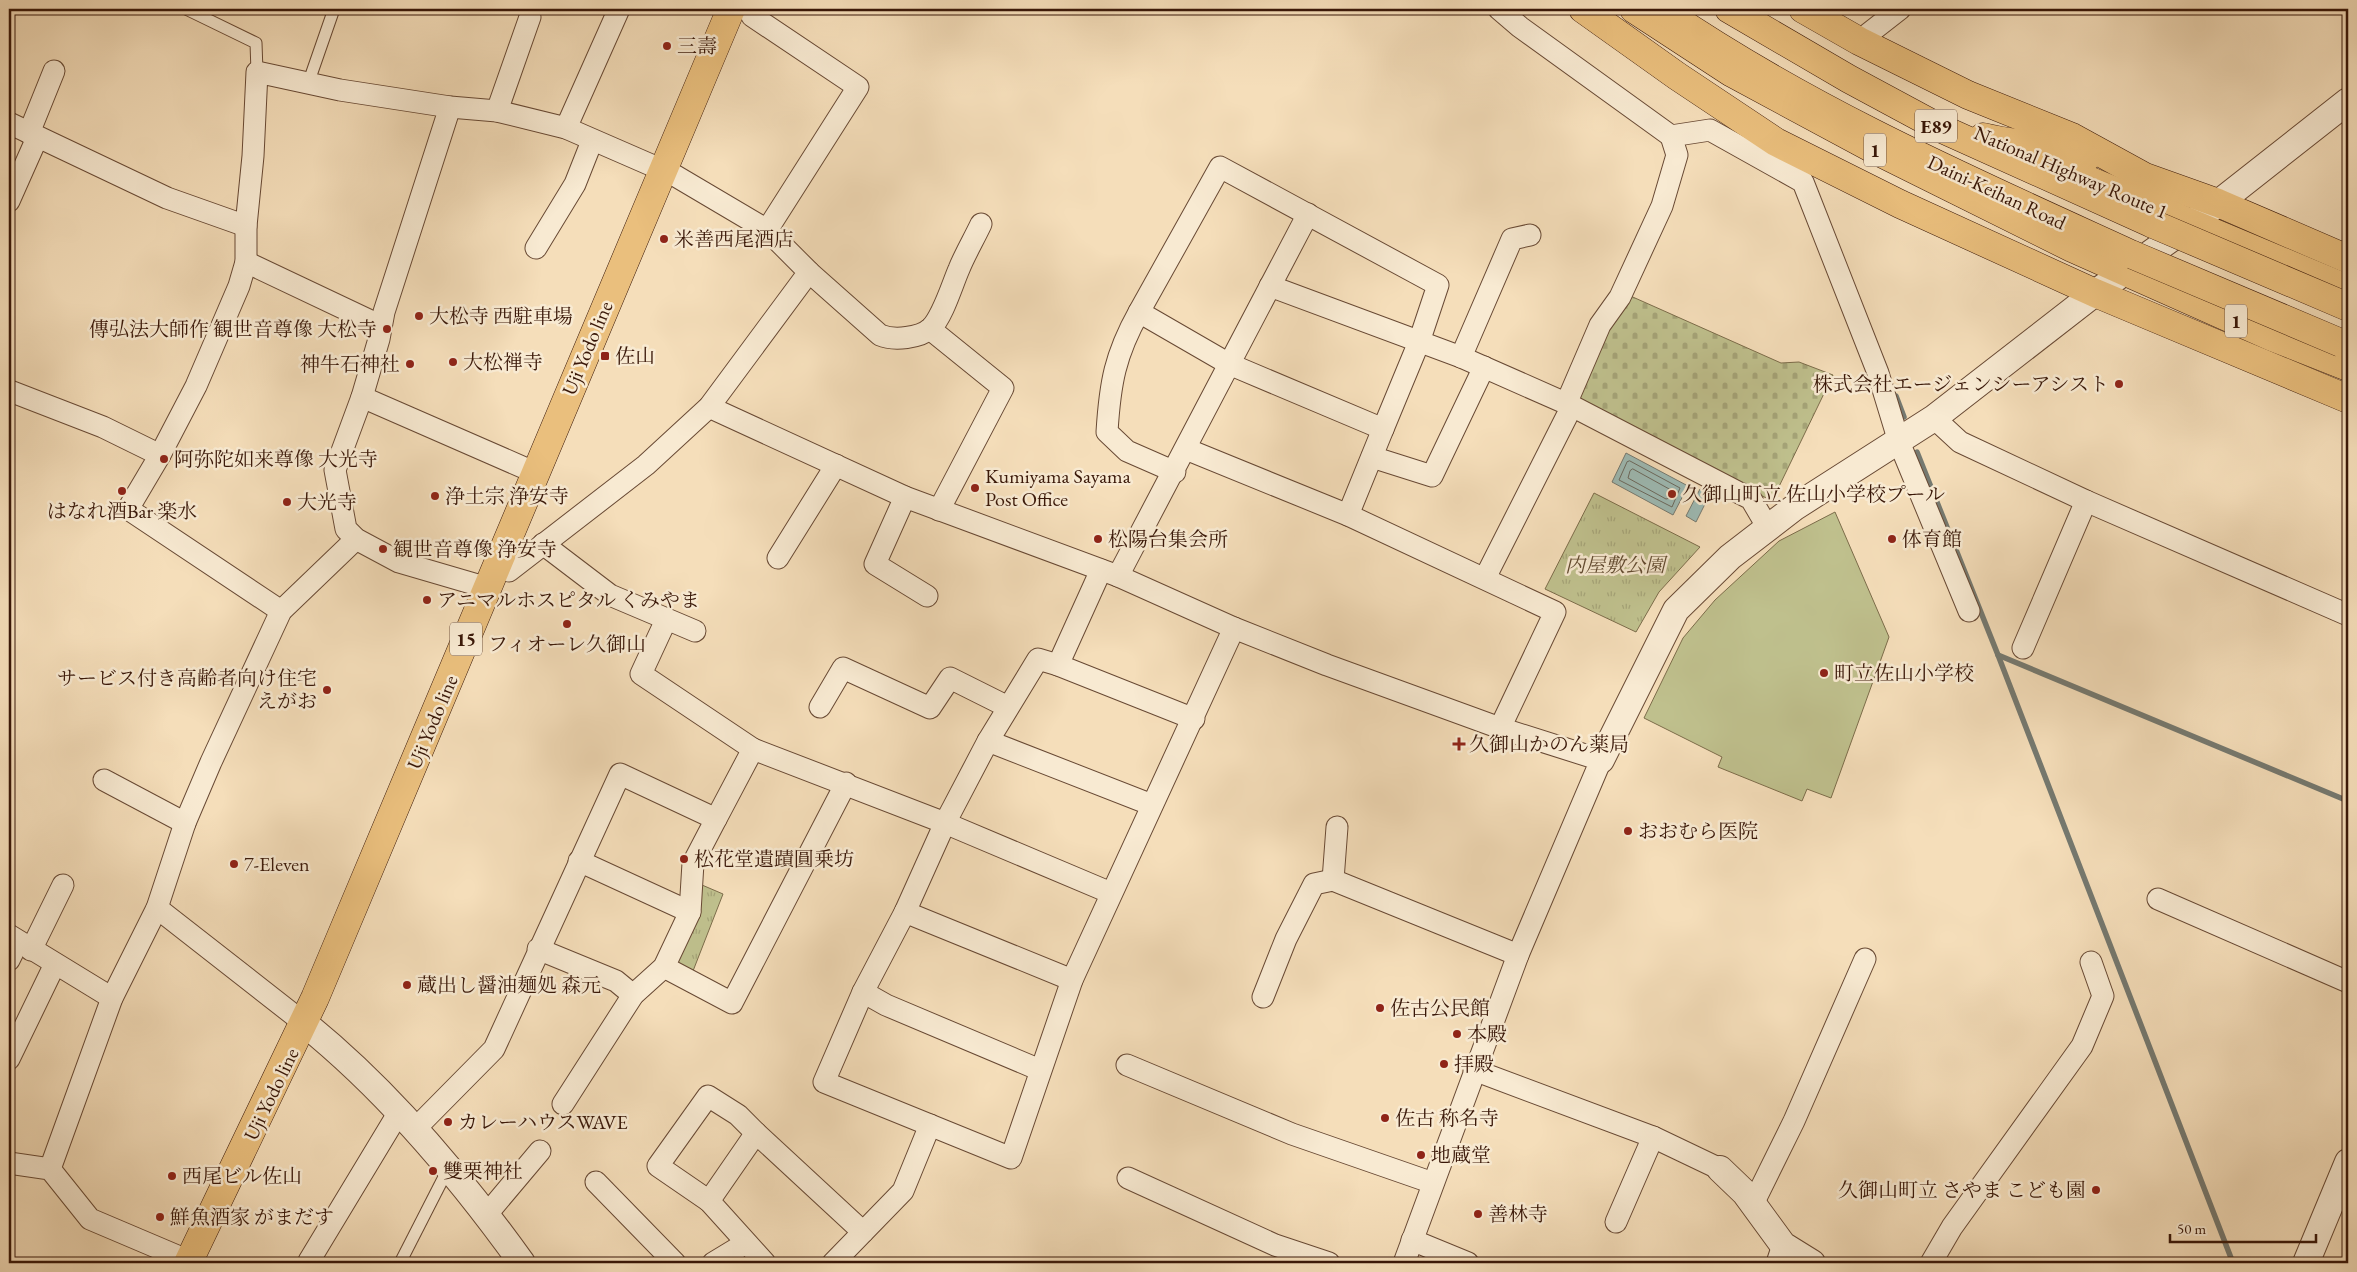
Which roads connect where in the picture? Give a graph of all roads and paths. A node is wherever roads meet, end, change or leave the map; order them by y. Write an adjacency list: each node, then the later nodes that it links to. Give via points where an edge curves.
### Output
1 (186, 9): 17 (lane, via 256,43)
2 (334, 9): 18 (lane)
3 (619, 9): 23 (street)
4 (731, 9): 29 (main road, Uji Yodo line / 15)
5 (749, 9): 38 (street, via 752,16 858,87)
6 (1499, 9): 25 (street)
7 (1583, 9): 32 (main road, via 1776,142)
8 (1634, 9): 28 (main road, 1, via 1732,73)
9 (1661, 9): 53 (main road, Daini-Keihan Road / E89, bridge, via 1812,102 1906,151 2133,254)
10 (1729, 9): 48 (main road, Daini-Keihan Road / E89, bridge, via 1940,128)
11 (1750, 9): 26 (main road, National Highway Route 1, via 1859,74)
12 (1804, 9): 15 (main road)
13 (1900, 9): 15 (street)
14 (530, 17): 21 (street)
15 (1859, 41): 30 (main road, via 1968,95 2072,137)
16 (54, 71): 24 (street)
17 (257, 72): 18 (street); 37 (street)
18 (309, 81): 20 (street, via 340,90)
19 (2348, 101): 33 (street)
20 (450, 107): 21 (street); 50 (street)
21 (497, 111): 23 (street)
22 (9, 123): 24 (street)
23 (566, 128): 27 (street)
24 (33, 136): 31 (street); 37 (street, via 167,198)
25 (1671, 136): 61 (street, via 1677,154 1662,206 1620,297 1600,325); 65 (street, via 1710,130 1803,182 1878,373)
26 (1983, 137): 30 (main road, via 2032,148 2058,149); 35 (main road, National Highway Route 1)
27 (592, 141): 29 (street); 40 (street, via 575,184)
28 (1875, 150): 32 (main road); 44 (main road, 1)
29 (663, 170): 38 (street); 70 (main road, Uji Yodo line / 15)
30 (2145, 177): 33 (main road)
31 (9, 201)
32 (1900, 204): 47 (main road)
33 (2218, 204): 35 (street); 41 (main road)
34 (1308, 214): 45 (street); 49 (street, via 1220,167); 52 (street, via 1438,285)
35 (2193, 223): 44 (street); 46 (main road, National Highway Route 1)
36 (981, 224): 51 (street)
37 (246, 226): 42 (street)
38 (767, 230): 43 (street)
39 (1530, 235): 54 (street, via 1512,239)
40 (536, 248)
41 (2348, 259)
42 (246, 262): 50 (street); 67 (street, via 196,386)
43 (809, 272): 51 (street, via 880,335 889,339 904,338); 62 (street)
44 (2126, 272): 47 (street); 57 (main road, 1, via 2272,338)
45 (1270, 286): 52 (street); 55 (street)
46 (2348, 289)
47 (2095, 293): 60 (main road); 63 (street)
48 (2348, 307)
49 (1139, 312): 55 (street); 71 (street, via 1123,342 1110,390 1107,432 1126,451)
50 (381, 326): 59 (street)
51 (930, 329): 74 (street, via 1003,388)
52 (1419, 342): 54 (street); 64 (street)
53 (2348, 346)
54 (1461, 357): 56 (street)
55 (1229, 364): 64 (street); 66 (street)
56 (1484, 367): 61 (street); 68 (street, via 1432,476)
57 (2348, 367)
58 (10, 391): 67 (street, via 103,427)
59 (362, 397): 70 (street); 77 (street, via 335,470 346,529)
60 (2348, 399)
61 (1569, 405): 76 (street, via 1751,499); 82 (street)
62 (708, 406): 69 (street); 78 (street, via 646,465)
63 (1934, 418): 65 (street); 73 (street, via 1960,442)
64 (1383, 428): 68 (street)
65 (1899, 442): 76 (street, via 1795,507); 85 (street)
66 (1186, 449): 71 (street); 75 (street)
67 (160, 455): 84 (street, via 128,509)
68 (1372, 457): 75 (street)
69 (836, 465): 72 (street); 79 (street)
70 (536, 472): 81 (main road, Uji Yodo line / 15)
71 (1175, 472): 80 (street)
72 (906, 497): 74 (street); 83 (street, via 875,564)
73 (2086, 501): 86 (street); 90 (street)
74 (939, 510): 80 (street)
75 (1348, 515): 82 (street)
76 (1768, 528): 98 (street, via 1730,557 1676,610)
77 (356, 539): 81 (street, via 399,562); 84 (street)
78 (543, 544): 81 (street, via 510,571); 87 (street, via 610,595)
79 (778, 558)
80 (1110, 573): 88 (street); 91 (street)
81 (493, 577): 128 (main road, Uji Yodo line / 15)
82 (1485, 578): 95 (street, via 1555,612)
83 (927, 596)
84 (281, 611): 103 (street)
85 (1969, 611)
86 (2348, 615)
87 (666, 620): 89 (street); 97 (street, via 641,674)
88 (1234, 628): 94 (street); 95 (street)
89 (695, 631)
90 (2023, 648)
91 (1058, 665): 93 (street, via 1038,659); 94 (street)
92 (820, 707): 93 (street, via 843,668 930,708 950,678)
93 (1008, 707): 96 (street)
94 (1194, 719): 101 (street)
95 (1500, 728): 98 (street)
96 (988, 741): 101 (street); 104 (street)
97 (753, 749): 100 (street); 102 (street)
98 (1601, 760): 116 (street)
99 (104, 780): 103 (street)
100 (846, 783): 104 (street); 121 (street, via 732,1003)
101 (1152, 805): 109 (street)
102 (716, 818): 106 (street, via 620,774); 112 (street, via 693,863)
103 (185, 823): 111 (street)
104 (945, 823): 109 (street); 113 (street)
105 (1337, 826): 107 (street)
106 (580, 862): 112 (street); 115 (street)
107 (1332, 880): 116 (street); 126 (street, via 1314,884 1286,938)
108 (63, 885): 114 (street)
109 (1111, 892): 122 (street)
110 (2158, 899): 123 (street)
111 (157, 908): 127 (street); 128 (street)
112 (690, 912): 121 (street)
113 (905, 912): 122 (street); 124 (street)
114 (19, 942): 118 (street); 120 (street)
115 (538, 949): 125 (street, via 616,981); 134 (street, via 494,1049)
116 (1518, 955): 132 (street)
117 (1865, 959): 148 (street, via 1794,1121)
118 (9, 960)
119 (2091, 962): 167 (street, via 2103,996 2082,1046 1952,1227)
120 (55, 964): 127 (street); 129 (street)
121 (664, 967): 125 (street)
122 (1072, 980): 131 (street)
123 (2348, 982)
124 (863, 992): 131 (street, via 886,1005); 135 (street, via 824,1082)
125 (633, 995): 133 (street)
126 (1263, 997)
127 (112, 998): 141 (street)
128 (304, 1023): 134 (street, via 382,1092); 155 (main road, Uji Yodo line / 15)
129 (9, 1059)
130 (1127, 1065): 146 (street, via 1292,1134)
131 (1040, 1070): 135 (street, via 1011,1158)
132 (1474, 1070): 137 (street); 146 (street)
133 (563, 1104)
134 (406, 1121): 142 (street); 156 (street)
135 (930, 1125): 151 (street, via 903,1191)
136 (756, 1134): 147 (street); 147 (street, via 738,1115 708,1096 658,1166); 151 (street)
137 (1653, 1137): 143 (street); 150 (street)
138 (540, 1151): 149 (street)
139 (2348, 1162): 168 (street)
140 (9, 1163): 141 (street)
141 (50, 1169): 155 (street, via 90,1219)
142 (448, 1169): 149 (street); 157 (lane)
143 (1720, 1169): 148 (street)
144 (1128, 1178): 163 (street, via 1275,1245)
145 (596, 1182): 159 (street)
146 (1433, 1183): 152 (street)
147 (709, 1201): 153 (street)
148 (1752, 1204): 154 (street)
149 (487, 1214): 158 (street)
150 (1616, 1222)
151 (863, 1232): 162 (street)
152 (1412, 1240): 164 (street); 165 (street)
153 (746, 1243): 160 (street); 161 (street)
154 (1780, 1254): 166 (street)
155 (189, 1262)
156 (310, 1262)
157 (400, 1263)
158 (522, 1263)
159 (675, 1263)
160 (713, 1263)
161 (765, 1263)
162 (833, 1263)
163 (1329, 1263)
164 (1404, 1263)
165 (1468, 1263)
166 (1812, 1263)
167 (1931, 1263)
168 (2306, 1263)

